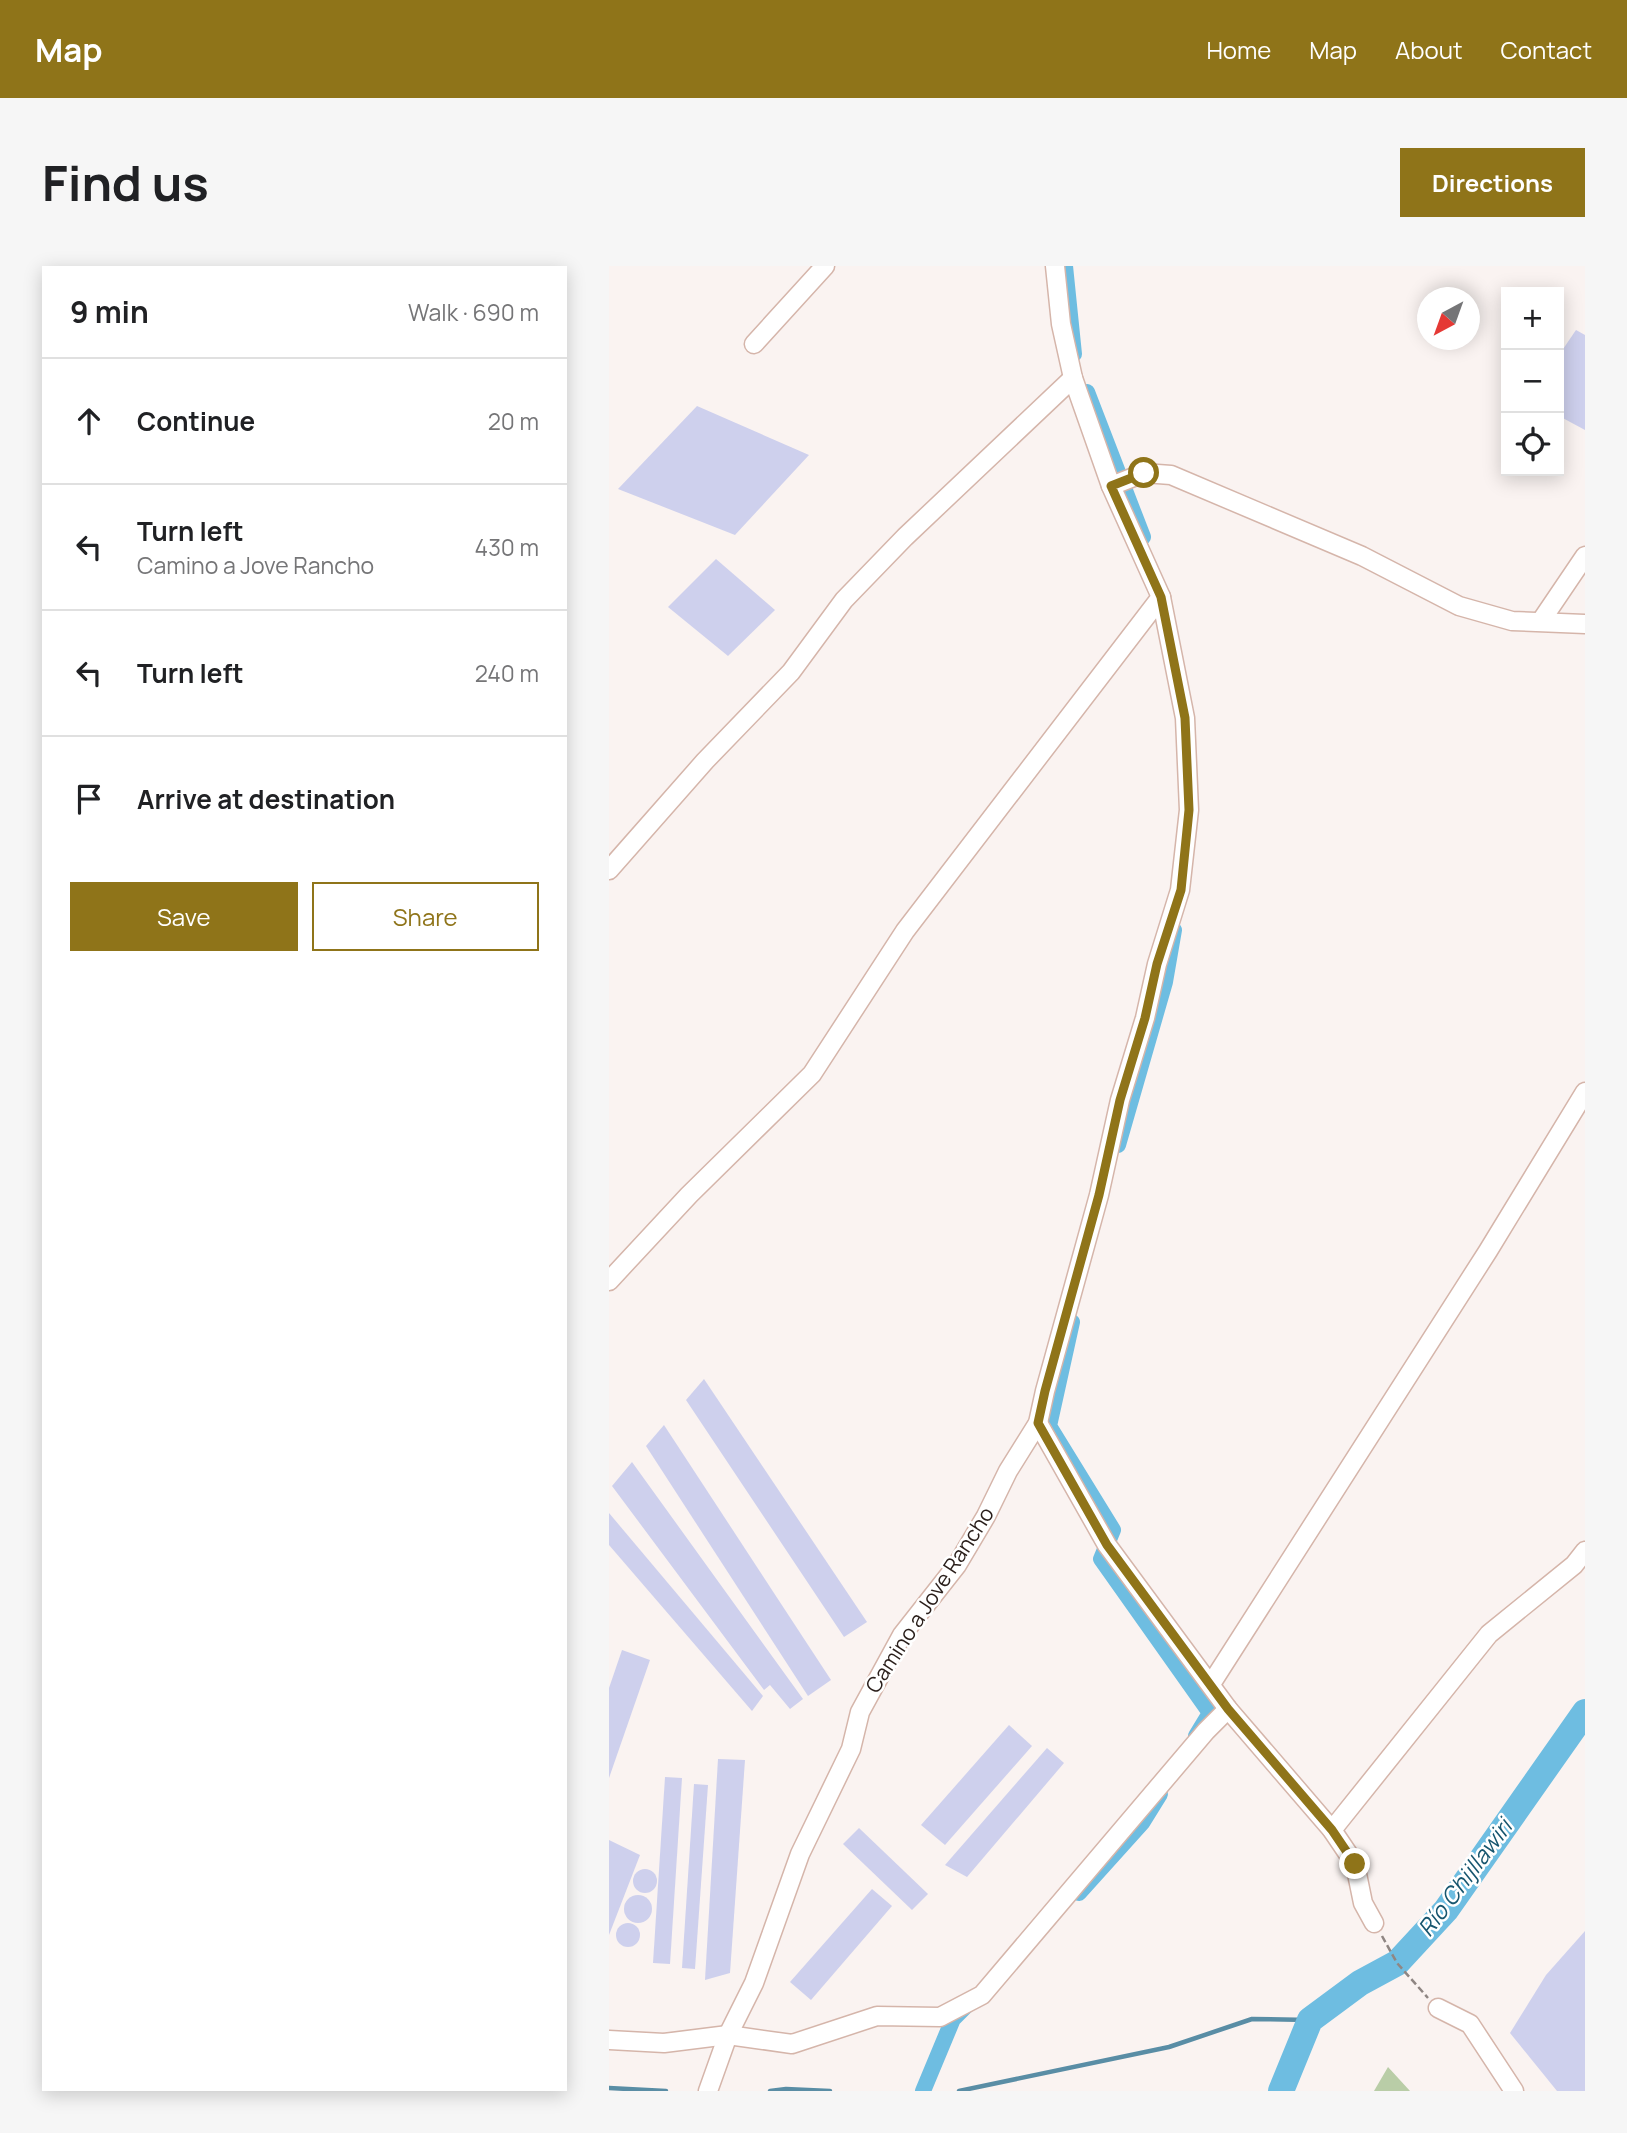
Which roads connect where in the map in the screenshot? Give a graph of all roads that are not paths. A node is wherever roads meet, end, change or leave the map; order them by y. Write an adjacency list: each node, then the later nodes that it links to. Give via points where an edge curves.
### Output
1 (825, 266): 3 (street)
2 (1055, 266): 4 (street, Camino a Jove Rancho)
3 (754, 344)
4 (1073, 378): 5 (street, Camino a Jove Rancho); 10 (street, via 844,600 791,672)
5 (1111, 486): 7 (street, Camino a Jove Rancho); 8 (street, via 1144,473 1171,475 1362,556 1459,606 1512,621)
6 (1585, 556): 8 (street)
7 (1161, 597): 12 (street, via 905,931 812,1074); 13 (street, Camino a Jove Rancho, via 1185,718 1189,810 1181,890 1120,1100)
8 (1541, 621): 9 (street)
9 (1585, 624)
10 (609, 870)
11 (1585, 1091): 15 (street)
12 (609, 1281)
13 (1038, 1423): 15 (street, via 1107,1545); 20 (street, Camino a Jove Rancho, via 957,1565 902,1635 860,1712 851,1749 800,1854 754,1983)
14 (1585, 1551): 17 (street, via 1489,1634)
15 (1211, 1684): 16 (street)
16 (1228, 1709): 17 (street); 20 (street, via 982,1995 940,2017 877,2016 792,2044)
17 (1332, 1830): 18 (street, via 1355,1864 1363,1903)
18 (1374, 1923)
19 (1438, 2008): 23 (street, via 1470,2024)
20 (728, 2035): 21 (street, via 664,2043); 22 (street, Camino a Jove Rancho)
21 (609, 2040)
22 (708, 2091)
23 (1514, 2091)

